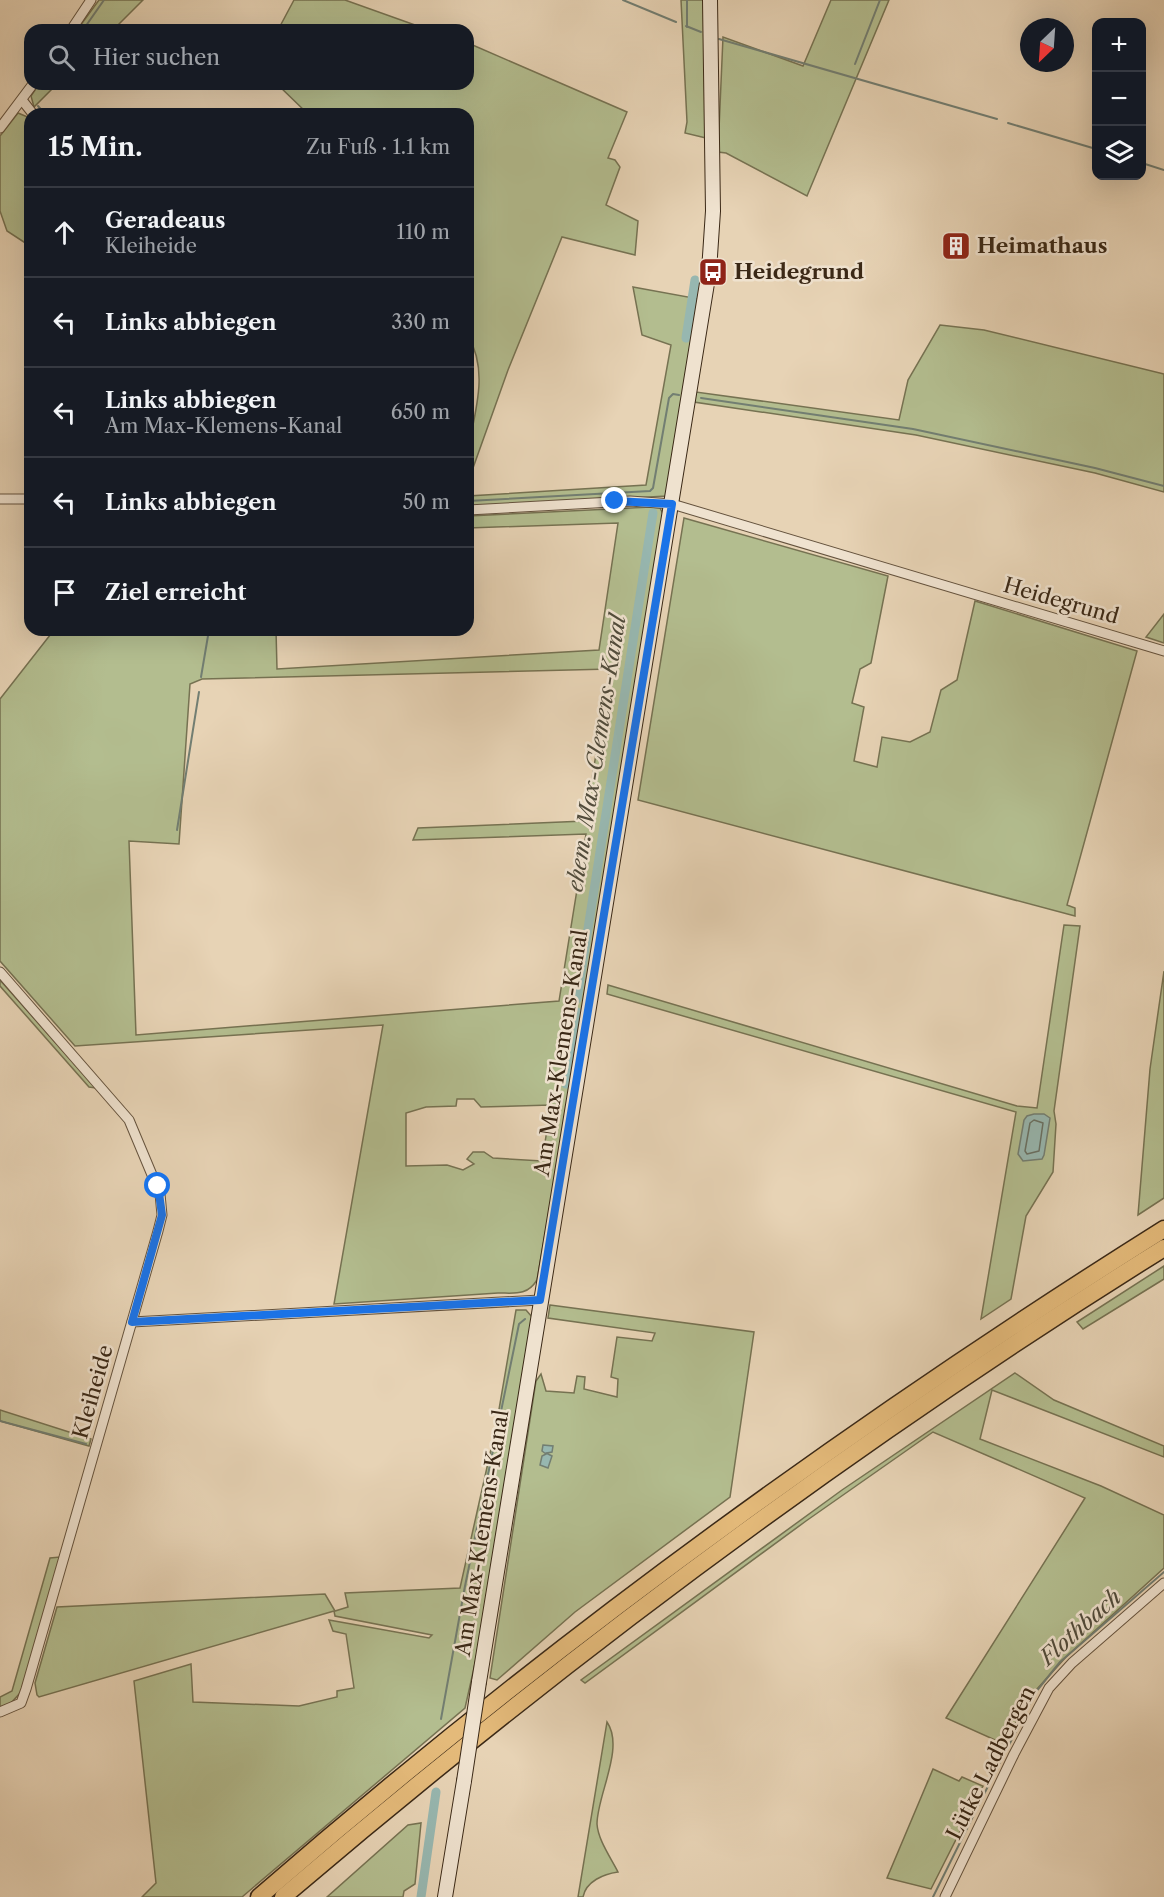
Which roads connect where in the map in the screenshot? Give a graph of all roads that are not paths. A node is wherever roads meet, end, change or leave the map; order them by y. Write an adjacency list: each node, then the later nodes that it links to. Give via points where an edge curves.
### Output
1 (91, 0): 3 (street)
2 (710, 0): 10 (main road, Am Max-Klemens-Kanal, via 711,249)
3 (75, 24)
4 (29, 90): 5 (street)
5 (22, 100): 6 (street); 7 (street)
6 (28, 108)
7 (0, 128)
8 (0, 499): 9 (street)
9 (24, 500)
10 (672, 504): 11 (street, Heidegrund, via 630,501); 12 (street, Heidegrund); 16 (main road, Am Max-Klemens-Kanal)
11 (474, 510)
12 (1164, 651)
13 (0, 972): 17 (street, Kleiheide, via 129,1120 158,1186 162,1215)
14 (1164, 1229): 20 (highway, via 924,1386 689,1553 456,1733)
15 (1164, 1248): 21 (highway, via 940,1395 709,1558 502,1717)
16 (540, 1300): 17 (street); 22 (main road, Am Max-Klemens-Kanal, bridge)
17 (132, 1322): 19 (street, Kleiheide, via 21,1703)
18 (1164, 1583): 23 (street, Lütke Ladbergen, via 1049,1688)
19 (0, 1712)
20 (259, 1897)
21 (284, 1897)
22 (445, 1897)
23 (945, 1897)

